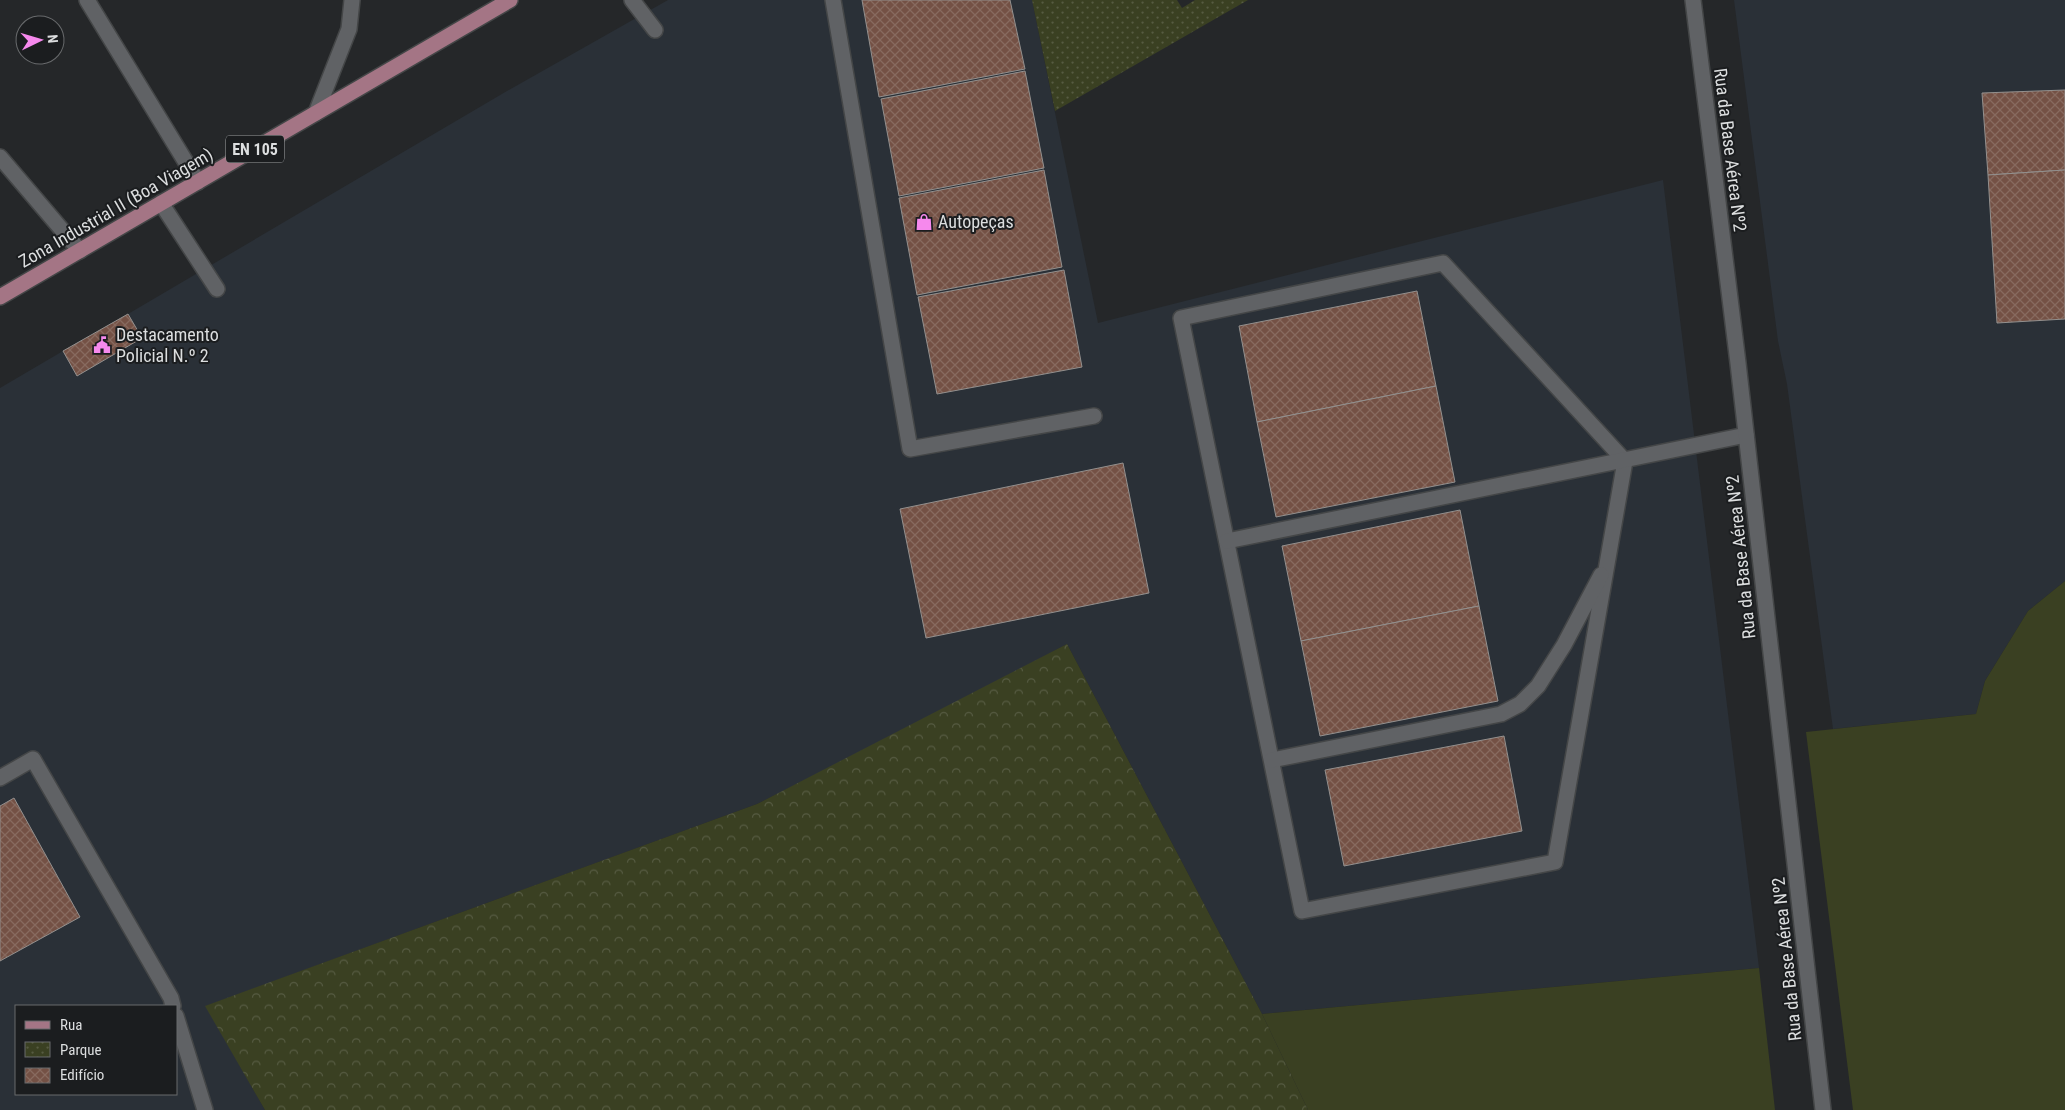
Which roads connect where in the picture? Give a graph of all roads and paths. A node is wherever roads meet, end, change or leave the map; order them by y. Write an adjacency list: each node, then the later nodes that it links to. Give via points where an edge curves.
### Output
1 (87, 0): 10 (street)
2 (352, 0): 8 (street, via 348,29)
3 (510, 0): 8 (main road, Zona Industrial II (Boa Viagem) / EN 105)
4 (632, 0): 7 (street)
5 (833, 0): 15 (street, via 910,449)
6 (1693, 0): 16 (street, Rua da Base Aérea Nº2)
7 (655, 30)
8 (316, 113): 10 (main road, Zona Industrial II (Boa Viagem) / EN 105)
9 (0, 157): 12 (street)
10 (198, 182): 11 (main road, Zona Industrial II (Boa Viagem) / EN 105)
11 (161, 203): 12 (main road, Zona Industrial II (Boa Viagem) / EN 105); 13 (street)
12 (80, 251): 14 (main road, Zona Industrial II (Boa Viagem) / EN 105)
13 (217, 290)
14 (0, 297)
15 (1094, 416)
16 (1746, 435): 17 (street); 25 (street, Rua da Base Aérea Nº2)
17 (1625, 460): 18 (street); 18 (street, via 1443,263 1182,318); 19 (street)
18 (1227, 540): 20 (street)
19 (1608, 562): 20 (street, via 1564,645 1538,686 1520,704 1501,714); 20 (street, via 1555,862 1302,911)
20 (1272, 760)
21 (0, 778): 22 (street, via 32,759)
22 (173, 1005)
23 (178, 1022): 24 (street)
24 (205, 1110)
25 (1823, 1110)

